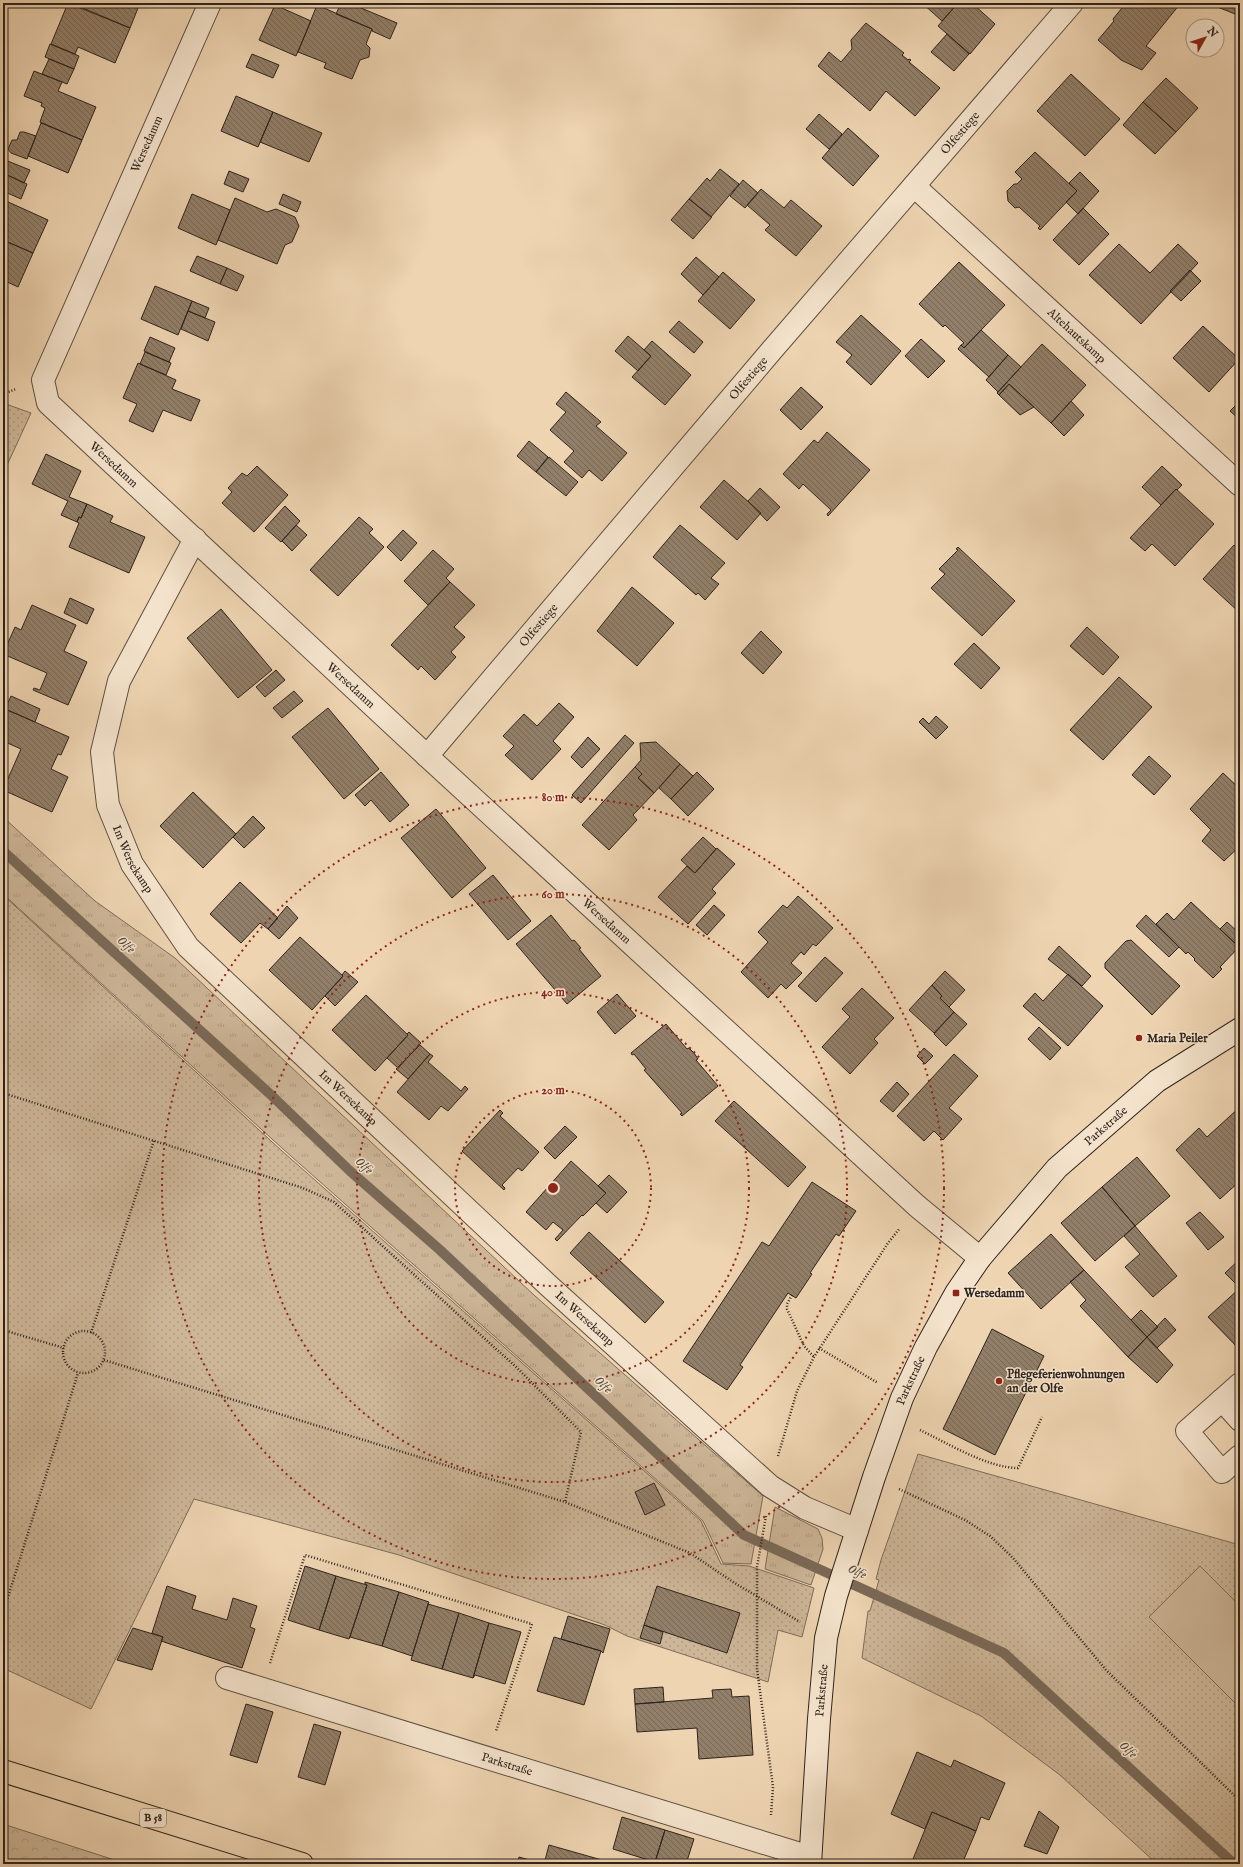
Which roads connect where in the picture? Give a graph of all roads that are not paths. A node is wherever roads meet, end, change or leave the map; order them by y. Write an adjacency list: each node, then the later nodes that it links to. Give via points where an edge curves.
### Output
1 (210, 3): 5 (street, Wersedamm, via 43,380 48,403)
2 (1072, 3): 3 (street, Olfestiege)
3 (914, 186): 4 (street, Altehautskamp); 6 (street, Olfestiege)
4 (1240, 484)
5 (195, 538): 6 (street, Wersedamm); 13 (street, Im Wersekamp, via 119,681 102,752 108,805 132,864 188,947 549,1286 770,1486 805,1508)
6 (427, 756): 8 (street, Wersedamm, via 917,1206)
7 (1240, 1029): 8 (street, Parkstraße, via 1157,1081 1057,1168)
8 (980, 1258): 13 (street, Parkstraße, via 956,1293 926,1347 898,1408)
9 (1240, 1384): 10 (street)
10 (1222, 1400): 11 (street); 12 (street, via 1187,1431 1222,1472)
11 (1240, 1420)
12 (1240, 1456)
13 (856, 1530): 16 (street, Parkstraße, via 826,1638)
14 (227, 1678): 16 (street, Parkstraße)
15 (3, 1771): 17 (main road, B 58)
16 (810, 1860)
17 (302, 1864)

